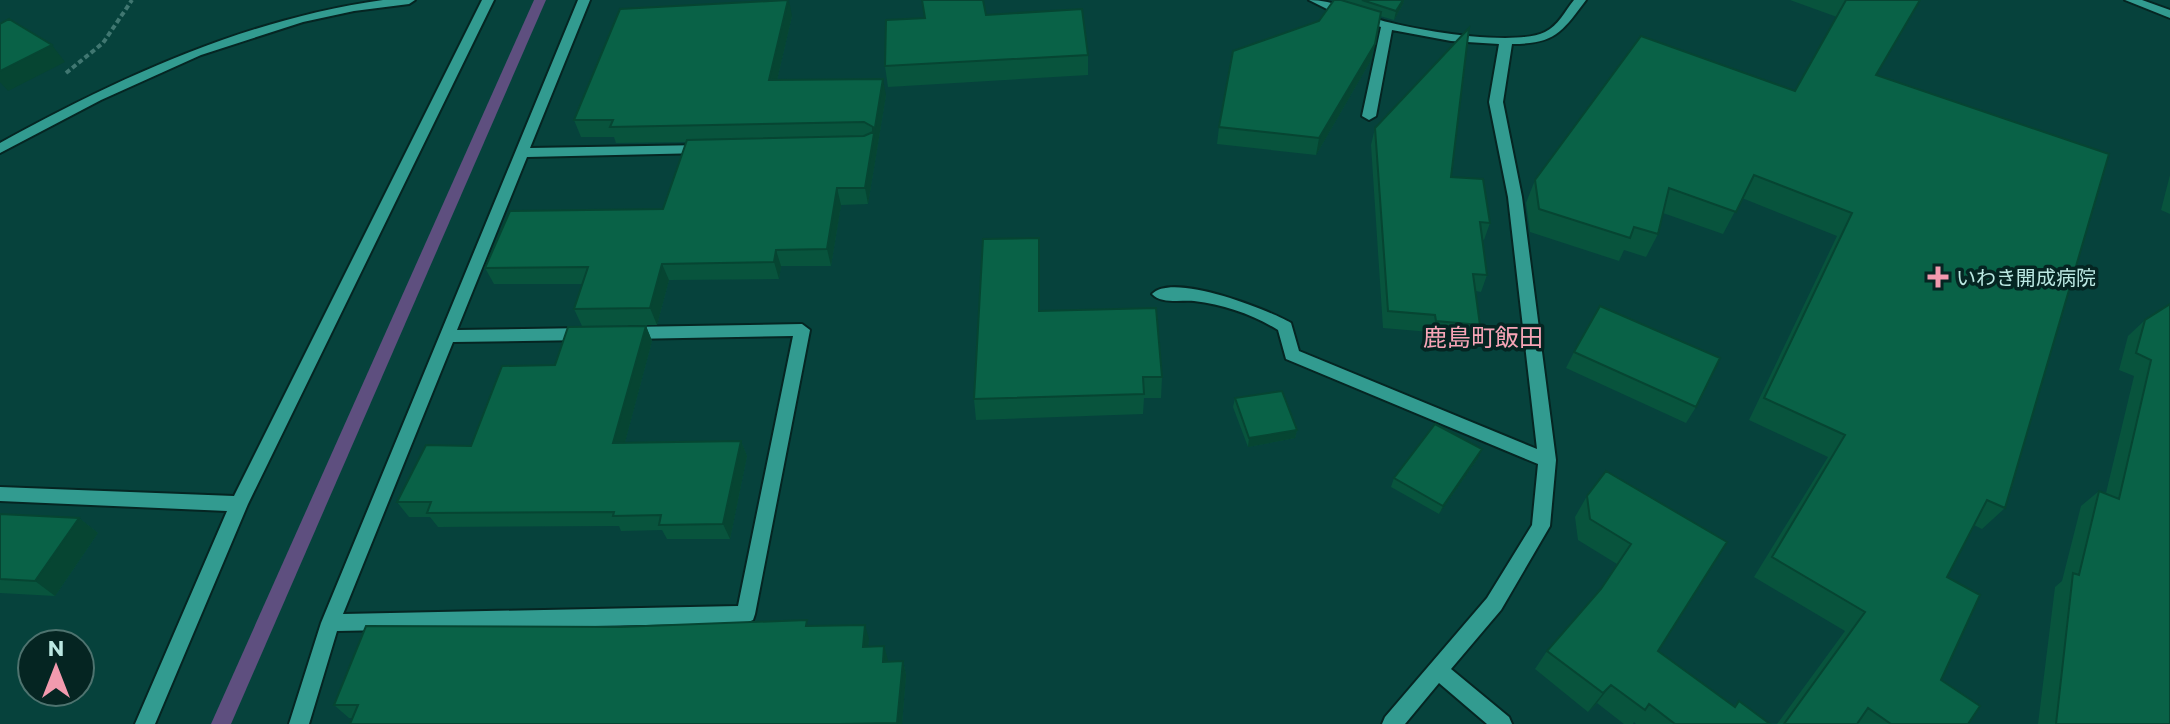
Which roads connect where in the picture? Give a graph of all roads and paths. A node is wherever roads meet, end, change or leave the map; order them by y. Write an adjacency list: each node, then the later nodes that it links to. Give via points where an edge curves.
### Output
1 (409, 0): 11 (street, via 355,5 175,60 79,104)
2 (488, 0): 18 (street)
3 (584, 0): 13 (street)
4 (1315, 0): 8 (street)
5 (1580, 0): 9 (street, via 1554,33)
6 (2131, 0): 7 (street)
7 (2170, 14)
8 (1387, 27): 9 (street, via 1421,35); 10 (street)
9 (1506, 40): 16 (street, via 1496,102 1515,197)
10 (1369, 116)
11 (0, 149)
12 (726, 149): 13 (street)
13 (522, 153): 15 (street)
14 (1160, 294): 16 (street, via 1194,294 1259,309 1285,327 1292,355)
15 (447, 336): 19 (street); 19 (street, via 802,330 746,614)
16 (1547, 460): 20 (street, via 1541,526 1494,604)
17 (0, 494): 18 (street)
18 (239, 504): 21 (street)
19 (330, 623): 22 (street)
20 (1438, 670): 23 (street); 24 (street)
21 (145, 724)
22 (299, 724)
23 (1392, 724)
24 (1502, 724)

